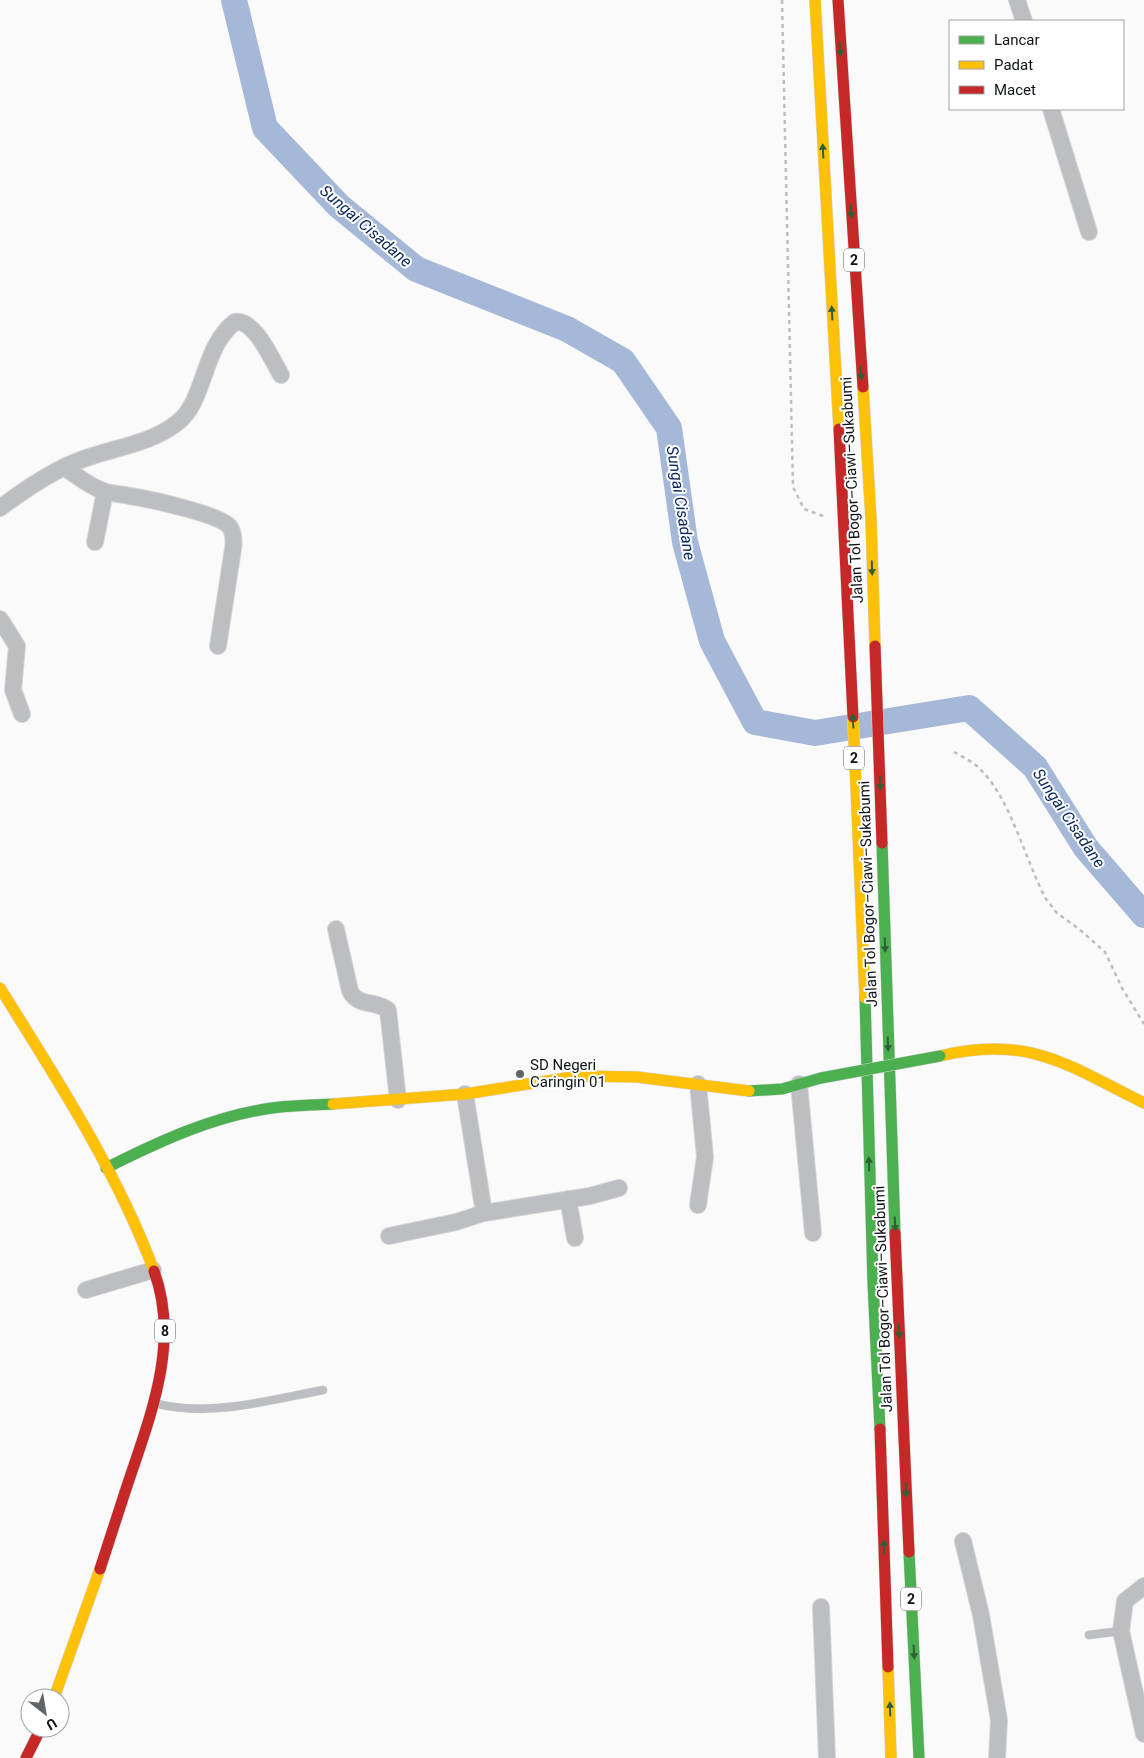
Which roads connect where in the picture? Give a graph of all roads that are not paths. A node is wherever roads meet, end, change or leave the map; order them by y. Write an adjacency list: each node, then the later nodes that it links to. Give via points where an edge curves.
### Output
1 (815, 0): 44 (main road, Jalan Tol Bogor–Ciawi–Sukabumi / 2, one-way to 1, via 865,997 844,519)
2 (838, 0): 45 (main road, Jalan Tol Bogor–Ciawi–Sukabumi / 2, one-way to 45, via 871,519 897,1282)
3 (1017, 0): 4 (street)
4 (1024, 20)
5 (1051, 110): 6 (street)
6 (1089, 232)
7 (281, 375): 8 (street, via 253,330 235,322 219,338 189,409 181,420 155,436)
8 (64, 467): 9 (street); 10 (street)
9 (105, 492): 11 (street); 13 (street, via 201,514 230,527 234,549)
10 (0, 508)
11 (95, 542)
12 (0, 619): 14 (street, via 17,646 13,690)
13 (218, 646)
14 (22, 714)
15 (336, 929): 20 (street, via 353,997 358,1002 382,1005 388,1010)
16 (0, 988): 22 (main road, 8)
17 (698, 1084): 18 (main road, via 750,1091 776,1090); 19 (main road, via 637,1077 578,1076); 25 (street, via 704,1157)
18 (799, 1084): 21 (main road, bridge, via 964,1049 1032,1052 1059,1060); 27 (street)
19 (465, 1094): 20 (main road); 26 (street)
20 (398, 1100): 22 (main road, via 271,1108 231,1117 153,1144)
21 (1144, 1103)
22 (106, 1168): 30 (main road, 8)
23 (618, 1188): 24 (street)
24 (568, 1199): 26 (street); 29 (street)
25 (698, 1205)
26 (484, 1213): 28 (street)
27 (813, 1233)
28 (389, 1236)
29 (575, 1238)
30 (154, 1270): 31 (street); 33 (main road, 8, via 162,1300 165,1334 161,1372)
31 (86, 1290)
32 (323, 1390): 33 (lane, via 227,1407 181,1408)
33 (153, 1403): 39 (main road, 8)
34 (964, 1541): 46 (street, via 997,1704)
35 (1144, 1586): 37 (street, via 1125,1601)
36 (821, 1607): 43 (street)
37 (1121, 1631): 38 (lane); 40 (street)
38 (1089, 1634)
39 (58, 1688)
40 (1144, 1734)
41 (36, 1738): 42 (main road)
42 (26, 1758)
43 (827, 1758)
44 (891, 1758)
45 (918, 1758)
46 (997, 1758)

